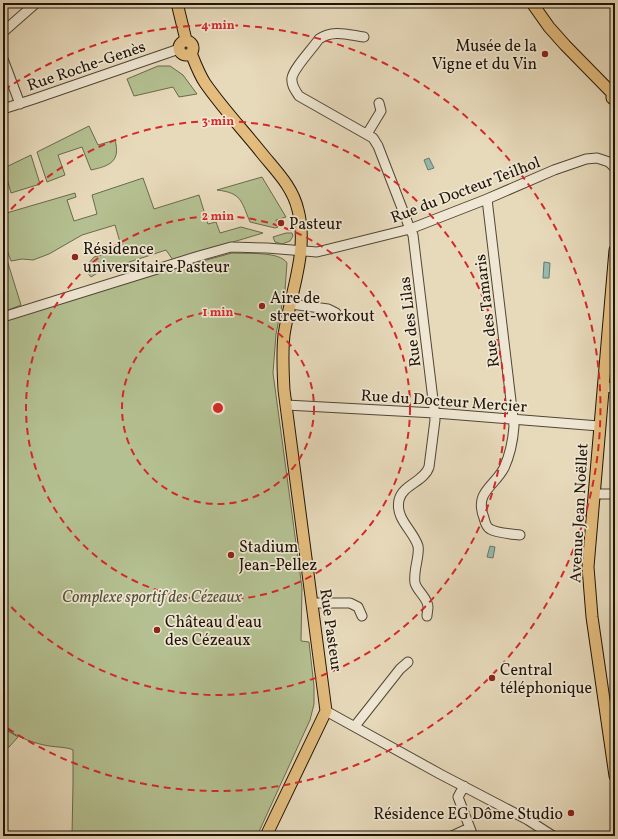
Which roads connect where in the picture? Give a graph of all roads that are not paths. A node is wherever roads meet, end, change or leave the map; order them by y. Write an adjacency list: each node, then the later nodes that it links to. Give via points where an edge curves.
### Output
1 (34, 3): 4 (street)
2 (176, 3): 6 (main road)
3 (532, 3): 10 (main road, via 549,27)
4 (3, 32)
5 (364, 37): 14 (street, via 332,33 325,35 319,39 294,72 292,79 293,88 299,96)
6 (186, 40): 7 (main road, via 180,43); 8 (main road, via 193,46)
7 (179, 49): 8 (main road, via 183,54); 12 (street, Rue Roche-Genès)
8 (191, 53): 19 (main road, Rue Pasteur, via 205,83 287,183 294,196 301,224)
9 (3, 59): 12 (street)
10 (614, 95)
11 (379, 103): 14 (street, via 381,111)
12 (20, 104): 13 (street, Rue Roche-Genès)
13 (3, 109)
14 (367, 134): 17 (street, Rue des Lilas, via 378,146)
15 (615, 168): 16 (street, Rue du Docteur Teilhol, via 609,162 597,158 586,159)
16 (487, 199): 17 (street, Rue du Docteur Teilhol); 27 (street, Rue des Tamaris)
17 (410, 229): 19 (street, Rue du Docteur Teilhol, via 316,252); 26 (street, Rue des Lilas, via 413,235)
18 (615, 250): 23 (main road, Avenue Jean Noëllet)
19 (300, 252): 20 (main road, Rue Pasteur); 22 (street, Rue du Docteur Teilhol, via 267,248 231,248)
20 (291, 304): 21 (street, via 328,309); 25 (main road, Rue Pasteur, via 283,347)
21 (336, 313)
22 (3, 317)
23 (603, 387): 24 (street); 28 (main road, Avenue Jean Noëllet)
24 (615, 388)
25 (286, 405): 26 (street, Rue du Docteur Mercier); 32 (main road, Rue Pasteur)
26 (435, 413): 27 (street, Rue du Docteur Mercier); 34 (street, Rue des Lilas, via 427,473 405,490 399,498 398,508 401,519 414,536 418,548 414,574 416,585 428,605)
27 (514, 420): 28 (street, Rue du Docteur Mercier); 31 (street, Rue des Tamaris, via 507,460 481,500 481,511 490,529)
28 (594, 426): 29 (main road, Avenue Jean Noëllet)
29 (594, 494): 30 (street); 36 (main road, Avenue Jean Noëllet, via 588,567 592,617)
30 (615, 494)
31 (520, 535)
32 (312, 603): 33 (street, via 350,603 358,607); 37 (main road, Rue Pasteur)
33 (362, 616)
34 (427, 616)
35 (408, 662): 38 (street)
36 (610, 707): 39 (main road, Avenue Jean Noëllet)
37 (326, 711): 38 (street); 43 (main road)
38 (355, 726): 41 (street)
39 (613, 750): 40 (main road, Avenue Jean Noëllet)
40 (615, 776)
41 (464, 786): 42 (street, via 458,797); 45 (street)
42 (471, 832): 44 (street)
43 (266, 836)
44 (452, 836)
45 (553, 836)

